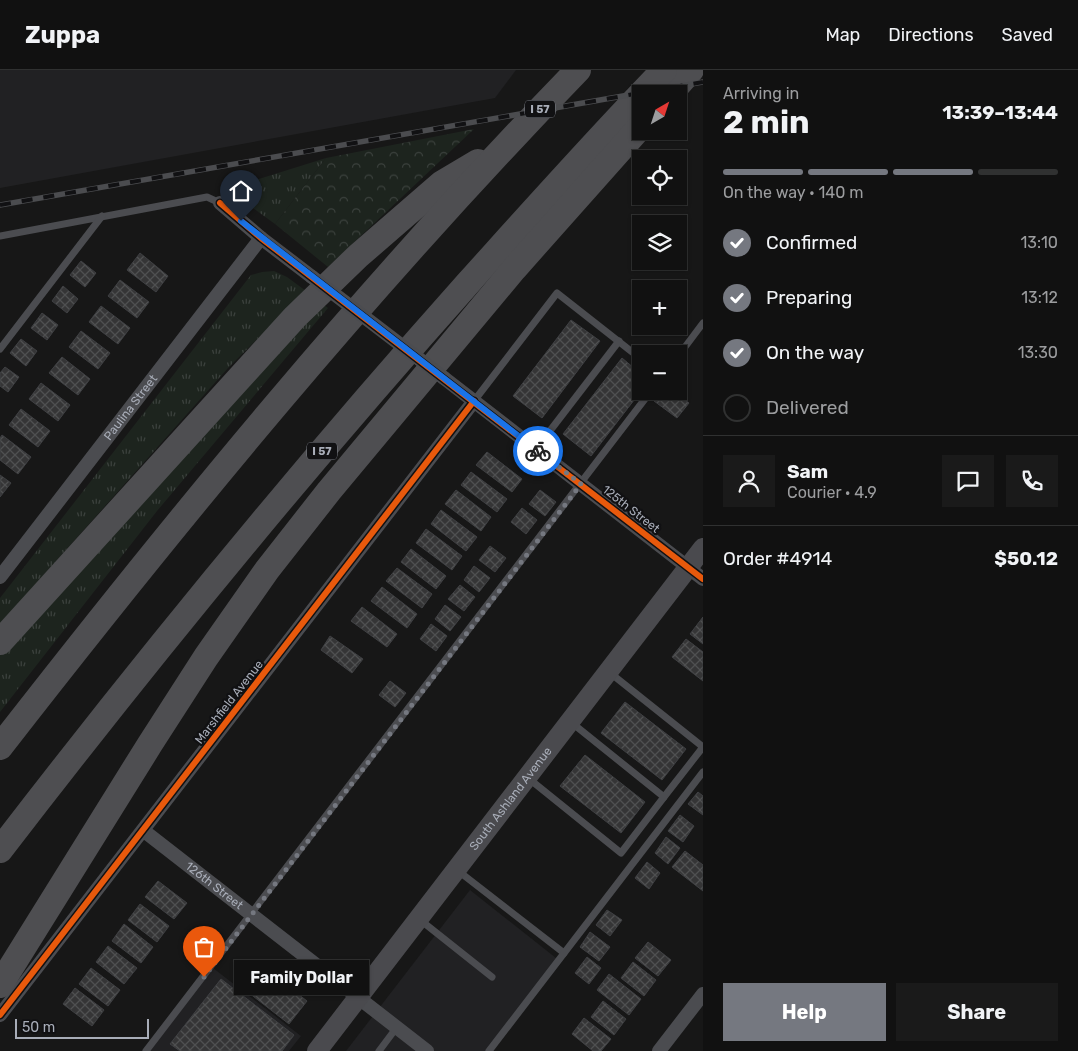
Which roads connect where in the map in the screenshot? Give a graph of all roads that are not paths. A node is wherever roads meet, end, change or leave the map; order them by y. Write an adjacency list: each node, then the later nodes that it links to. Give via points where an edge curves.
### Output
1 (578, 70): 6 (highway, I 57)
2 (664, 70): 31 (highway, I 57, via 602,134 429,327 276,505 169,634)
3 (691, 70): 4 (highway)
4 (678, 85)
5 (632, 136): 37 (highway, via 514,269 267,570 206,656)
6 (502, 148): 23 (highway, via 441,184 358,256 295,317); 26 (highway, I 57, via 340,329 226,464)
7 (220, 203): 8 (lane, via 207,197); 10 (street, 125th Street)
8 (102, 216): 9 (lane); 14 (lane)
9 (0, 236)
10 (261, 238): 17 (street, 125th Street, bridge); 22 (street, Paulina Street)
11 (703, 323): 13 (lane)
12 (619, 341): 15 (lane); 17 (lane, via 557,293); 18 (lane)
13 (686, 345)
14 (0, 350)
15 (632, 352)
16 (644, 400): 19 (lane)
17 (474, 401): 18 (street, 125th Street); 30 (street, Marshfield Avenue)
18 (536, 449): 19 (street, 125th Street)
19 (581, 484): 21 (street, 125th Street); 33 (lane)
20 (703, 548): 21 (main road, South Ashland Avenue)
21 (696, 573): 24 (main road, South Ashland Avenue)
22 (0, 577)
23 (0, 642)
24 (608, 672): 25 (main road, South Ashland Avenue); 29 (lane, via 703,747)
25 (570, 722): 28 (main road, South Ashland Avenue); 29 (lane)
26 (0, 747)
27 (703, 772): 35 (lane)
28 (527, 777): 29 (lane, via 621,853); 32 (main road, South Ashland Avenue)
29 (664, 797)
30 (144, 831): 33 (street, 126th Street); 40 (street, Marshfield Avenue)
31 (0, 850)
32 (457, 870): 34 (main road, South Ashland Avenue); 35 (lane)
33 (251, 914): 39 (street, 126th Street); 42 (lane)
34 (418, 919): 36 (lane); 39 (main road, South Ashland Avenue)
35 (564, 954): 46 (lane)
36 (492, 977)
37 (0, 985)
38 (703, 994): 47 (street)
39 (358, 998): 41 (street, 126th Street); 43 (main road, South Ashland Avenue)
40 (0, 1015)
41 (397, 1028): 44 (lane); 45 (street, 126th Street)
42 (148, 1050)
43 (317, 1051)
44 (379, 1051)
45 (427, 1051)
46 (489, 1051)
47 (659, 1051)

